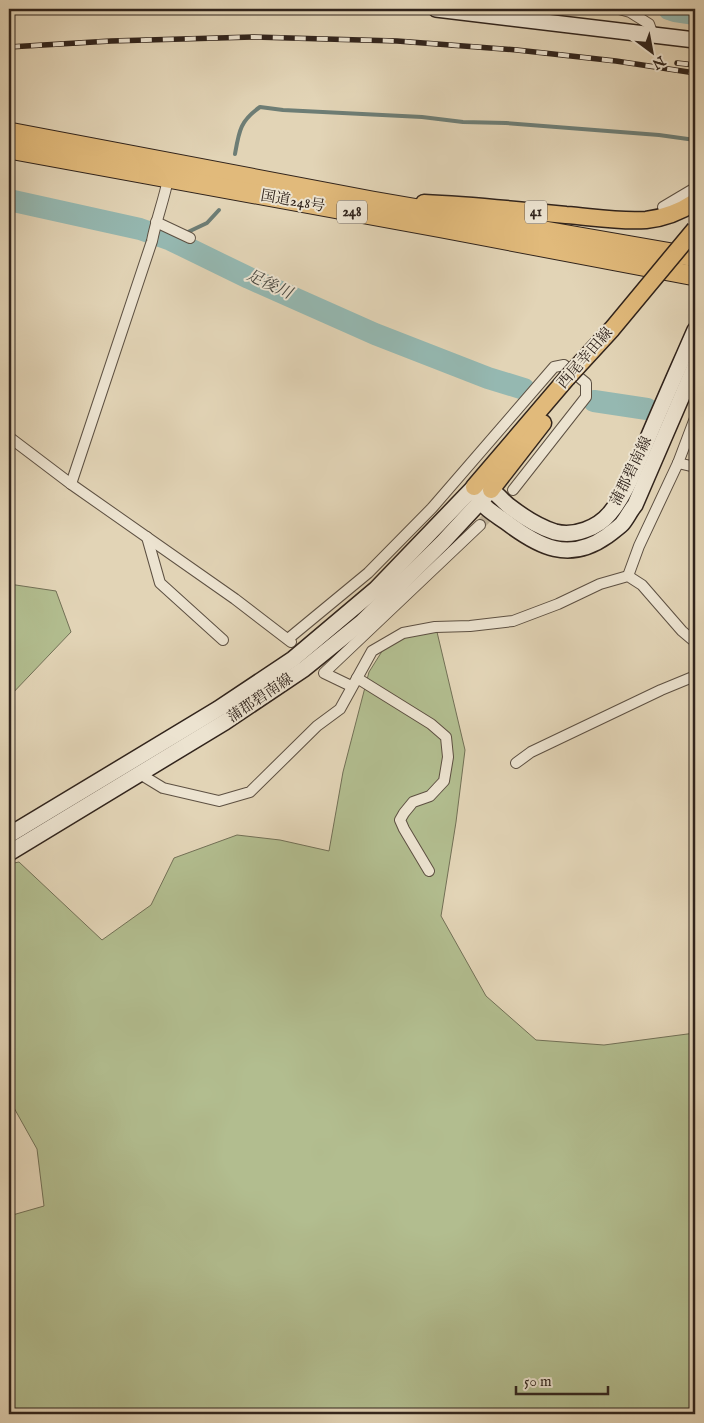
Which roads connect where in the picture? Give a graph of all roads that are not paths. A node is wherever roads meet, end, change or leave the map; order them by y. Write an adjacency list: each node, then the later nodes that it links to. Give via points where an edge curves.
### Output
1 (436, 9): 3 (main road)
2 (620, 9): 3 (street, via 649,24)
3 (653, 35): 4 (main road)
4 (695, 40)
5 (9, 132): 9 (highway, 国道248号 / 248)
6 (9, 149): 7 (highway, 国道248号 / 248)
7 (168, 179): 12 (street); 17 (highway, 国道248号 / 248)
8 (695, 188): 11 (street)
9 (372, 201): 10 (main road, 41, via 463,205 621,220 666,217); 16 (highway, 国道248号 / 248)
10 (695, 202)
11 (663, 206)
12 (155, 224): 14 (street); 25 (street)
13 (695, 229): 20 (main road, 西尾幸田線, bridge)
14 (190, 238)
15 (695, 238): 20 (main road, 西尾幸田線)
16 (695, 257)
17 (695, 276)
18 (695, 330): 26 (main road, 蒲郡碧南線, via 628,484 610,514 583,531 556,532 539,526)
19 (695, 366): 28 (main road, 蒲郡碧南線, via 635,505 621,525 600,540 586,548 572,550 543,546 524,535)
20 (570, 381): 26 (main road, 西尾幸田線); 28 (main road, 西尾幸田線)
21 (695, 420): 23 (street)
22 (9, 437): 25 (street)
23 (678, 463): 24 (street); 31 (street)
24 (695, 467)
25 (71, 484): 30 (street)
26 (491, 490): 28 (main road)
27 (513, 490): 30 (street, via 586,397 586,383 564,365 554,367 432,508 368,573 290,641)
28 (477, 495): 37 (main road, 蒲郡碧南線, via 430,556 348,634 304,669 233,717); 38 (main road, 蒲郡碧南線, via 376,589 293,659 218,709)
29 (480, 526): 35 (street, via 324,673)
30 (147, 537): 32 (street, via 160,583)
31 (628, 576): 33 (street, via 642,585); 35 (street, via 600,584 513,621 402,633 372,651)
32 (223, 640)
33 (695, 642)
34 (695, 676): 36 (street, via 531,752)
35 (354, 682): 37 (street, via 340,709 317,726 250,792 219,801 163,788); 40 (street, via 431,724 446,737 448,758 444,781 430,796 413,802 400,820)
36 (516, 763)
37 (140, 774): 39 (main road, 蒲郡碧南線)
38 (9, 835)
39 (9, 853)
40 (429, 872)

